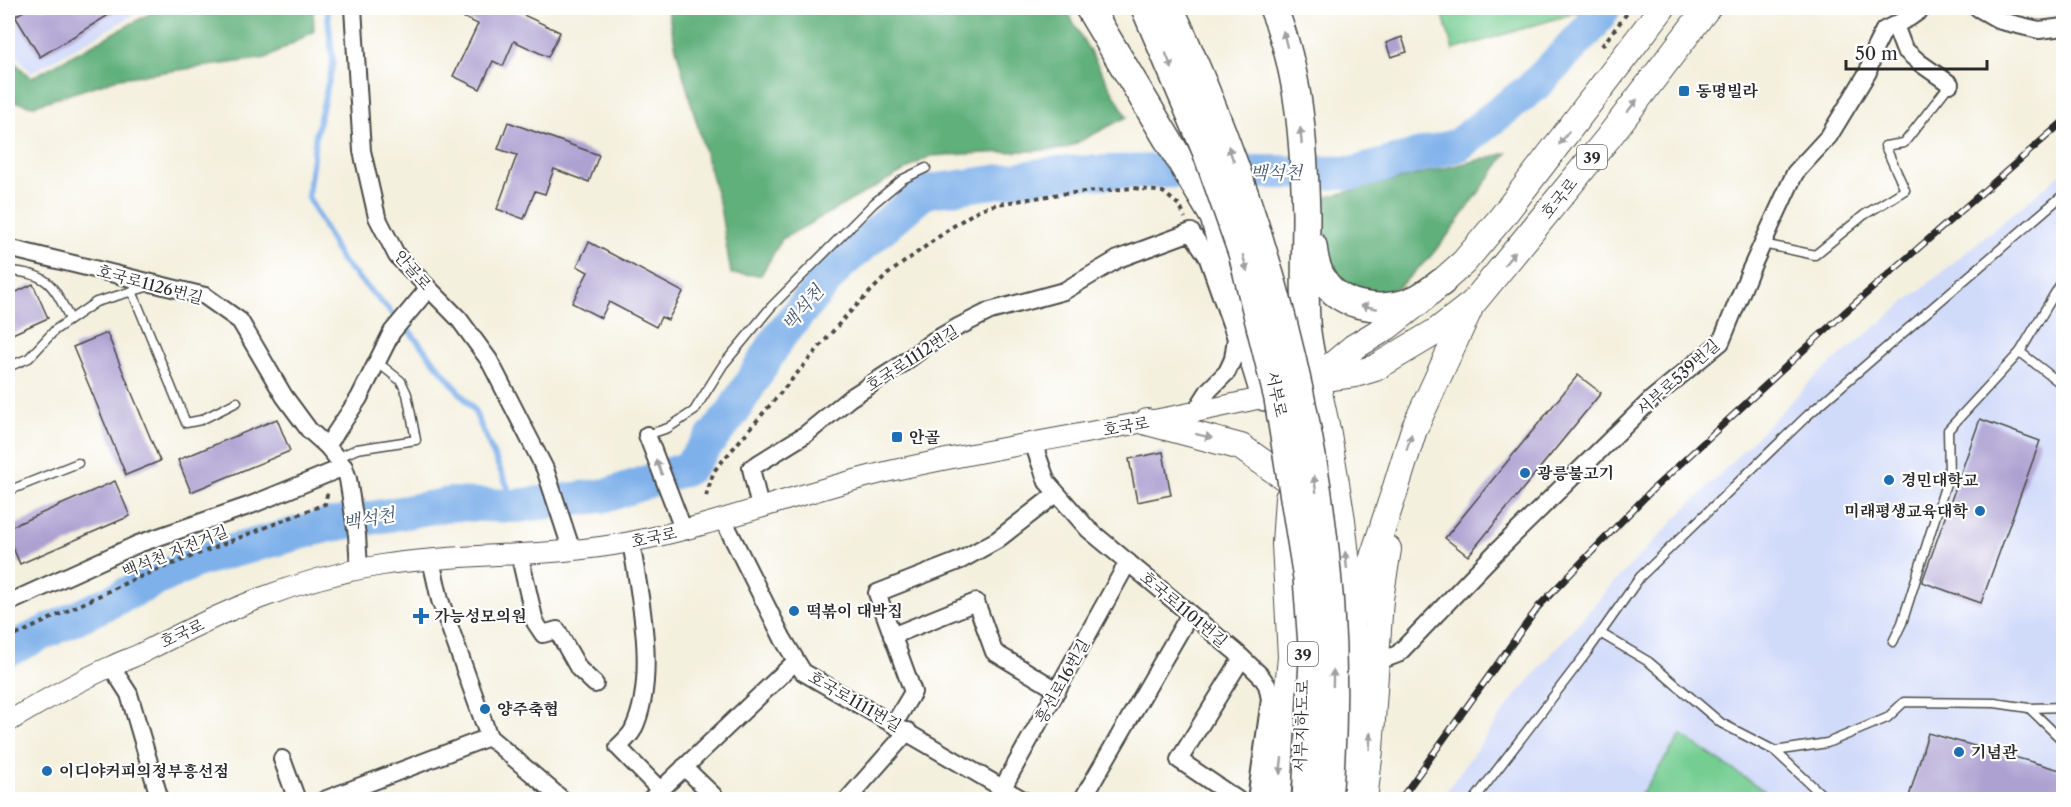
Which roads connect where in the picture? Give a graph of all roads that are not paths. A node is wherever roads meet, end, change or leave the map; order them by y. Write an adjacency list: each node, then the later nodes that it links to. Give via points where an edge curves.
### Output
1 (353, 8): 22 (street, 안골로, via 362,151 377,217 397,256)
2 (1089, 8): 31 (highway, via 1214,217 1245,335)
3 (1145, 8): 87 (highway, 서부로, one-way to 87, bridge, via 1206,151 1242,253 1278,399 1307,578 1313,659)
4 (1170, 8): 88 (highway, 서부로, one-way to 4, bridge, via 1333,663 1329,577 1300,393 1285,326 1232,158)
5 (1274, 8): 15 (highway, one-way to 5, via 1293,71)
6 (1662, 8): 20 (main road, 호국로 / 39, one-way to 20, via 1502,217)
7 (1707, 8): 24 (main road, 호국로 / 39, one-way to 7, via 1608,138)
8 (1923, 8): 10 (street, 서부로539번길)
9 (1978, 8): 11 (street, via 2001,21 2039,30)
10 (1895, 25): 12 (street, via 1904,49); 16 (street, 서부로539번길, via 1884,30 1868,72 1829,136 1795,173)
11 (2064, 27)
12 (1950, 84): 16 (lane, via 1904,143 1885,146 1905,190 1864,215 1815,255)
13 (926, 168): 35 (lane, via 903,179 874,203 778,300 723,365 694,411 668,428)
14 (2064, 194): 55 (lane, via 1808,415 1640,577)
15 (1306, 215): 20 (highway, one-way to 15, via 1416,300 1397,306 1379,309 1353,303 1332,290 1318,270); 29 (highway, via 1306,320)
16 (1763, 244): 60 (street, 서부로539번길, via 1721,342 1652,399 1398,654)
17 (8, 248): 21 (street, 호국로1126번길)
18 (8, 271): 25 (lane, via 30,272 54,287)
19 (2064, 278): 26 (lane)
20 (1442, 282): 29 (main road, 호국로 / 39)
21 (156, 284): 23 (lane); 38 (street, 호국로1126번길, via 206,296 240,321 284,396)
22 (428, 289): 27 (street, via 393,332); 47 (street, 안골로, via 459,319 489,360 545,469)
23 (132, 291): 25 (lane, via 96,302); 32 (lane, via 186,423)
24 (1473, 303): 29 (main road, 호국로 / 39, via 1437,331 1376,368); 39 (main road, 39, one-way to 24, via 1414,429)
25 (70, 320): 28 (lane, via 29,358)
26 (2020, 352): 30 (lane); 57 (lane, via 1948,430 1949,474)
27 (377, 362): 38 (street, via 359,398); 38 (lane, via 401,381 416,440 357,449)
28 (8, 367)
29 (1316, 379): 31 (main road, 호국로 / 39); 54 (main road, 39, one-way to 29, via 1342,520)
30 (2064, 386)
31 (1254, 399): 33 (street, 호국로); 42 (main road, 서부로 / 39)
32 (237, 402)
33 (1195, 412): 34 (street, 호국로); 43 (street, 호국로1112번길, via 1227,372 1236,338 1208,256 1191,232 1118,259 1064,291 990,312 933,341 850,398 806,434 751,468)
34 (1147, 422): 36 (street, 호국로); 42 (main road, one-way to 42, via 1241,447)
35 (647, 435): 45 (street, one-way to 35)
36 (1033, 442): 41 (street, 호국로1101번길, via 1047,482); 43 (street, 호국로, via 890,471)
37 (78, 464): 40 (lane)
38 (337, 464): 51 (street, via 357,535); 52 (street, via 241,508 138,544)
39 (1396, 487): 54 (main road, 39); 60 (main road)
40 (8, 491)
41 (1056, 494): 50 (street, 호국로1101번길, via 1088,529); 56 (street, via 979,550 877,593)
42 (1288, 494): 85 (main road, one-way to 85, via 1285,544 1291,657); 86 (main road, 서부지하도로 / 39, via 1302,580)
43 (760, 508): 44 (street, 호국로)
44 (723, 519): 45 (street, 호국로); 59 (street, 호국로1111번길)
45 (684, 531): 46 (street, 호국로)
46 (631, 542): 47 (street, 호국로); 74 (street, via 645,625 644,698 632,732 618,747)
47 (572, 551): 48 (street, 호국로)
48 (519, 553): 49 (street, 호국로); 62 (street, via 535,622 543,634 557,630 579,669)
49 (431, 560): 51 (street, 호국로); 68 (street, via 440,600)
50 (1128, 562): 53 (street, 호국로1101번길); 63 (street, 흥선로16번길)
51 (359, 569): 61 (street, 호국로, via 307,580 265,595)
52 (8, 603)
53 (1190, 614): 58 (street, 호국로1101번길); 82 (street)
54 (1353, 618): 89 (main road, 39)
55 (1600, 633): 70 (lane, via 1649,662 1721,723); 91 (lane)
56 (892, 636): 63 (street, via 976,602 994,652); 67 (street, via 913,692)
57 (1893, 642)
58 (1242, 658): 83 (street, via 1179,760); 84 (street, 호국로1101번길, via 1261,676 1270,699)
59 (796, 661): 67 (street, 호국로1111번길, via 803,672 819,683); 72 (street)
60 (1374, 663): 90 (main road, one-way to 60)
61 (111, 666): 66 (street, 호국로); 76 (street, via 129,694)
62 (595, 684)
63 (1057, 690): 73 (street, 흥선로16번길)
64 (2064, 707): 65 (lane)
65 (2029, 708): 69 (lane); 70 (lane, via 1904,702 1887,718 1827,743)
66 (8, 722)
67 (901, 727): 73 (street, 호국로1111번길); 80 (street)
68 (489, 737): 78 (street); 79 (street)
69 (2064, 742)
70 (1775, 751): 92 (lane)
71 (282, 759): 77 (street)
72 (684, 767): 74 (street); 75 (street)
73 (1000, 793): 81 (street, 호국로1111번길)
74 (655, 795)
75 (714, 796)
76 (160, 800)
77 (297, 800)
78 (324, 800)
79 (563, 800)
80 (847, 800)
81 (1023, 800)
82 (1082, 800)
83 (1238, 800)
84 (1256, 800)
85 (1277, 800)
86 (1298, 800)
87 (1306, 800)
88 (1329, 800)
89 (1348, 800)
90 (1364, 800)
91 (1474, 800)
92 (1823, 800)

